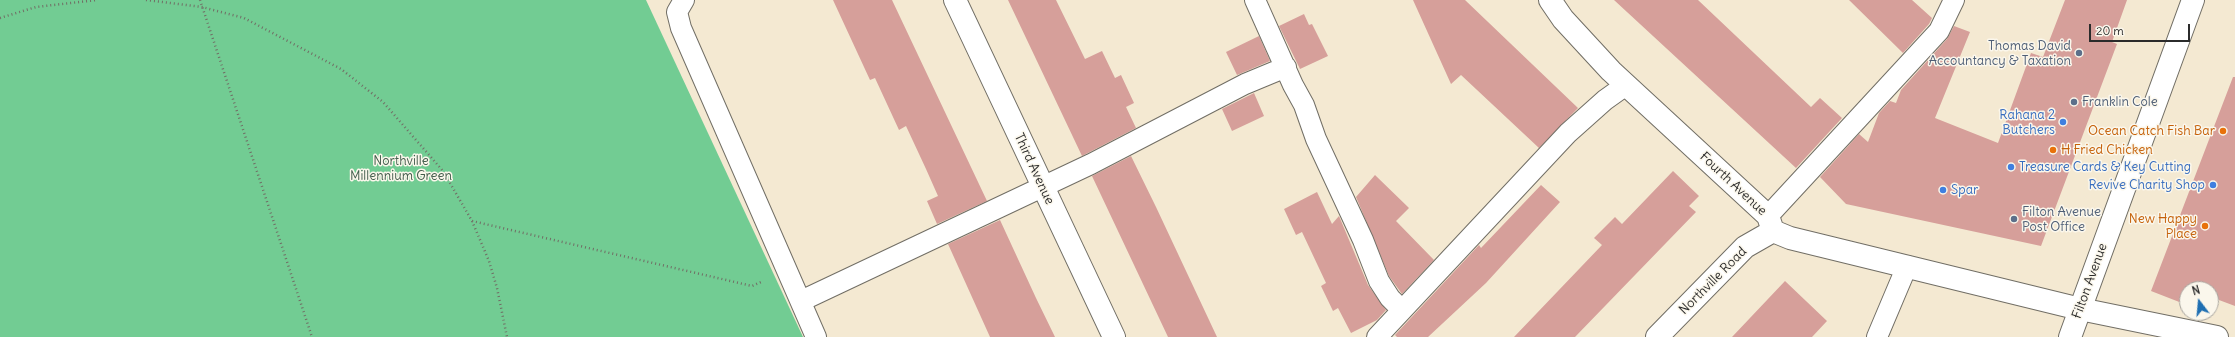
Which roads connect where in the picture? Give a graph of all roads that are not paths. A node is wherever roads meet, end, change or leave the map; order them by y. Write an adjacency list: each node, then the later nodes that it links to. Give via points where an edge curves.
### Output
1 (684, 0): 12 (lane, via 677,12 681,28)
2 (955, 0): 9 (street, Third Avenue)
3 (1255, 0): 7 (lane)
4 (1550, 0): 8 (street, Fourth Avenue, via 1564,19)
5 (2192, 0): 13 (street, Filton Avenue)
6 (1950, 2): 10 (lane, via 1940,31)
7 (1286, 67): 9 (lane, via 1244,84); 14 (lane, via 1363,240 1378,281)
8 (1626, 85): 10 (street, Fourth Avenue); 14 (lane, via 1568,133)
9 (1043, 187): 12 (lane); 16 (street, Third Avenue)
10 (1771, 224): 11 (street, Fourth Avenue, via 1790,238); 18 (street, Northville Road)
11 (1907, 266): 13 (street, Fourth Avenue); 19 (lane)
12 (800, 301): 15 (lane)
13 (2080, 309): 20 (street, Filton Avenue); 21 (street, Fourth Avenue)
14 (1402, 310): 17 (lane)
15 (816, 337)
16 (1114, 337)
17 (1377, 337)
18 (1657, 337)
19 (1877, 337)
20 (2070, 337)
21 (2217, 337)

